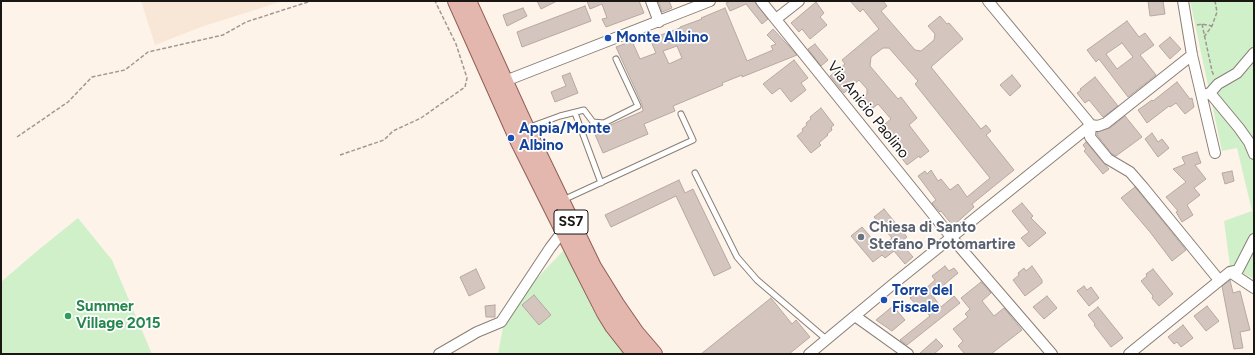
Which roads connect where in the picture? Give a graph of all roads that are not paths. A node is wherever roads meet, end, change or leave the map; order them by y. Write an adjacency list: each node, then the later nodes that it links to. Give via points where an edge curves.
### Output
1 (456, 1): 14 (main road, SS7)
2 (468, 1): 14 (main road, SS7)
3 (651, 1): 10 (street)
4 (710, 1): 10 (street)
5 (761, 1): 9 (street, Via Anicio Paolino)
6 (798, 1): 9 (street)
7 (988, 1): 18 (street)
8 (1182, 1): 12 (street)
9 (776, 19): 26 (street, Via Anicio Paolino)
10 (659, 22): 14 (street)
11 (1254, 54): 15 (street, via 1237,73)
12 (1192, 55): 15 (street); 18 (street, via 1106,123)
13 (616, 59): 16 (lane, via 638,106 604,123 593,122 584,110)
14 (499, 83): 19 (main road, SS7); 25 (main road, SS7, via 519,142)
15 (1206, 94): 20 (street); 21 (street, via 1239,128)
16 (575, 113): 19 (lane); 23 (lane)
17 (681, 114): 23 (lane, via 693,140)
18 (1091, 125): 26 (street); 29 (street, via 1090,137 1108,159 1130,172)
19 (526, 128): 24 (main road, SS7)
20 (1215, 153)
21 (1254, 154)
22 (695, 173): 32 (lane, via 737,257 757,280)
23 (600, 183): 24 (lane)
24 (561, 201): 35 (main road, SS7, via 605,288)
25 (563, 231): 33 (street, via 501,322 477,332); 34 (main road, SS7, via 605,313)
26 (952, 238): 31 (street); 38 (street, Via Anicio Paolino)
27 (1254, 239): 28 (street, via 1238,270)
28 (1230, 272): 29 (street); 30 (street)
29 (1219, 280): 39 (street)
30 (1254, 288)
31 (855, 316): 32 (street); 37 (street)
32 (826, 340): 36 (street)
33 (439, 354)
34 (634, 354)
35 (654, 354)
36 (809, 354)
37 (908, 354)
38 (1052, 354)
39 (1129, 354)

